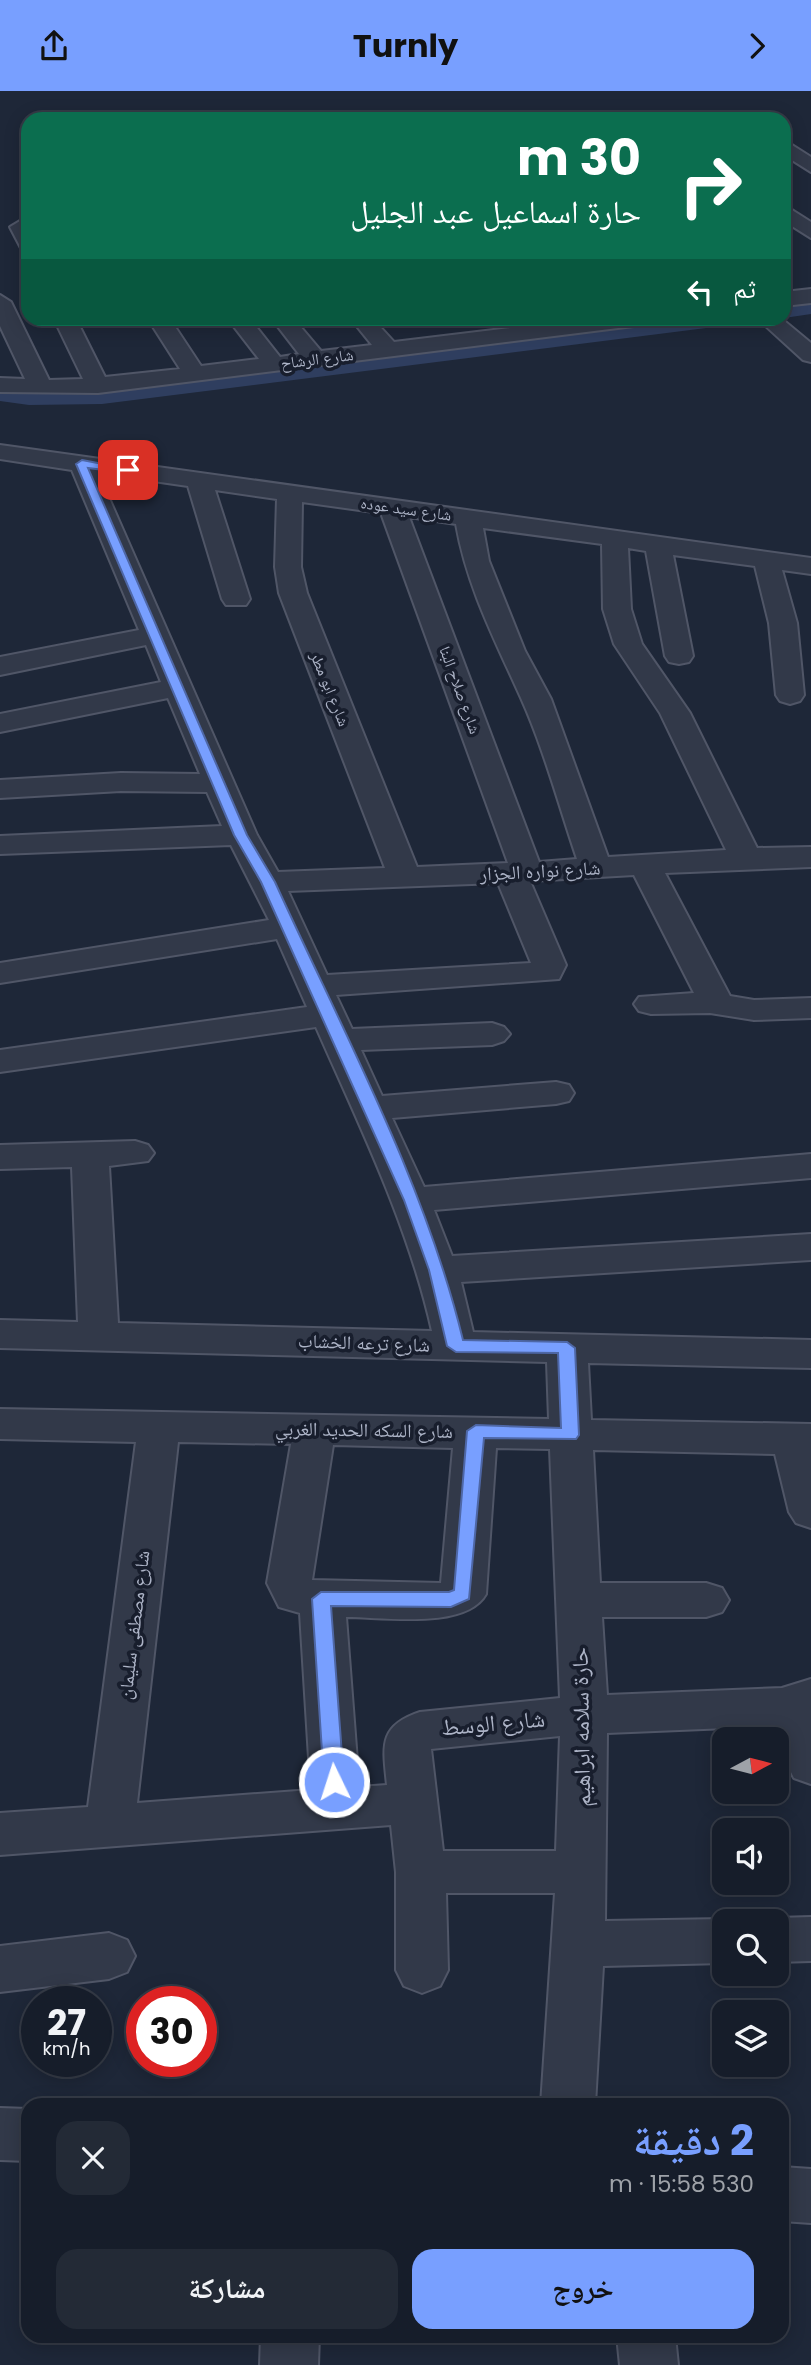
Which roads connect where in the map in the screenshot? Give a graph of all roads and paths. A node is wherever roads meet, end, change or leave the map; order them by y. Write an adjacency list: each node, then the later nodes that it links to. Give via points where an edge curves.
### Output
1 (791, 140): 2 (street)
2 (811, 166)
3 (791, 216): 4 (street)
4 (811, 232)
5 (0, 302): 22 (street)
6 (791, 321): 7 (street)
7 (799, 321)
8 (68, 326): 21 (street)
9 (164, 326): 19 (street)
10 (244, 326): 18 (street)
11 (289, 326): 17 (street)
12 (368, 326): 15 (street)
13 (511, 326): 15 (street, شارع الرشاح, via 432,335)
14 (779, 326): 16 (street)
15 (388, 350): 17 (street, شارع الرشاح)
16 (811, 355)
17 (315, 359): 18 (street, شارع الرشاح)
18 (274, 364): 19 (street, شارع الرشاح)
19 (195, 375): 21 (street, شارع الرشاح)
20 (0, 385): 22 (street, شارع الرشاح)
21 (98, 386): 22 (street, شارع الرشاح)
22 (40, 387)
23 (0, 452): 24 (street, شارع سيد عوده)
24 (82, 464): 25 (street, شارع سيد عوده); 34 (street)
25 (199, 480): 26 (street, شارع سيد عوده); 33 (street)
26 (290, 493): 27 (street, شارع سيد عوده); 49 (street, شارع ابو مطر, via 288,567 293,593)
27 (393, 507): 28 (street, شارع سيد عوده); 48 (street, شارع صلاح البنا)
28 (468, 518): 29 (street, شارع سيد عوده); 47 (street, via 476,561 510,651 536,699)
29 (615, 538): 30 (street, شارع سيد عوده); 44 (street, via 617,609 628,644 675,713)
30 (658, 544): 31 (street, شارع سيد عوده); 35 (street)
31 (766, 559): 32 (street, شارع سيد عوده); 38 (street, via 783,623)
32 (811, 566)
33 (236, 599)
34 (155, 635): 36 (street); 37 (street)
35 (679, 656)
36 (0, 666)
37 (177, 687): 39 (street); 40 (street)
38 (790, 695)
39 (0, 723)
40 (218, 783): 41 (street, via 121,782); 42 (street)
41 (0, 789)
42 (241, 835): 43 (street); 50 (street)
43 (0, 845)
44 (746, 857): 45 (street, شارع نواره الجزار); 46 (street, شارع نواره الجزار)
45 (809, 862)
46 (644, 865): 47 (street, شارع نواره الجزار); 54 (street)
47 (596, 868): 48 (street, شارع نواره الجزار)
48 (519, 873): 49 (street, شارع نواره الجزار); 56 (street, شارع صلاح البنا, via 549,965 547,972)
49 (405, 878): 50 (street, شارع نواره الجزار)
50 (268, 882): 51 (street)
51 (289, 926): 52 (street); 56 (street)
52 (0, 973)
53 (651, 1004): 54 (street)
54 (717, 1004): 55 (street, via 754,1010)
55 (811, 1008)
56 (328, 1014): 57 (street); 58 (street); 60 (street)
57 (492, 1034)
58 (0, 1061)
59 (556, 1093): 60 (street)
60 (371, 1108): 65 (street)
61 (135, 1153): 62 (street)
62 (90, 1154): 63 (street); 69 (street)
63 (0, 1157)
64 (811, 1166): 65 (street)
65 (411, 1200): 67 (street)
66 (811, 1247): 67 (street)
67 (438, 1270): 70 (street)
68 (0, 1334): 69 (street, شارع ترعه الخشاب)
69 (99, 1336): 70 (street, شارع ترعه الخشاب)
70 (456, 1346): 71 (street, شارع ترعه الخشاب)
71 (567, 1348): 72 (street, شارع ترعه الخشاب); 77 (street, حارة سلامه ابراهيم)
72 (811, 1354)
73 (0, 1424): 74 (street, شارع السكه الحديد الغربي)
74 (159, 1427): 75 (street, شارع السكه الحديد الغربي); 88 (street, شارع مصطفى سليمان)
75 (315, 1429): 76 (street, شارع السكه الحديد الغربي); 80 (street, via 289,1583 295,1594)
76 (476, 1431): 77 (street, شارع السكه الحديد الغربي); 80 (street, via 463,1594 451,1599)
77 (570, 1435): 78 (street, شارع السكه الحديد الغربي); 81 (street, حارة سلامه ابراهيم)
78 (802, 1439): 79 (street)
79 (811, 1512)
80 (321, 1599): 87 (street)
81 (577, 1600): 82 (street); 84 (street, حارة سلامه ابراهيم)
82 (706, 1601)
83 (805, 1702): 84 (street, شارع الوسط); 85 (street)
84 (584, 1715): 86 (street, شارع الوسط, via 420,1731 409,1739 407,1751); 91 (street, حارة سلامه ابراهيم)
85 (811, 1764)
86 (415, 1803): 87 (street); 90 (street, شارع الوسط)
87 (336, 1808): 88 (street)
88 (110, 1824): 89 (street)
89 (0, 1834)
90 (421, 1871): 91 (street); 98 (street, شارع الوسط)
91 (581, 1872): 95 (street, حارة سلامه ابراهيم)
92 (811, 1939): 93 (street)
93 (789, 1940)
94 (712, 1941): 95 (street)
95 (579, 1944): 99 (street, حارة سلامه ابراهيم)
96 (109, 1956): 97 (street)
97 (0, 1969)
98 (422, 1970)
99 (568, 2098)
100 (0, 2134): 101 (street)
101 (21, 2135)
102 (789, 2194): 103 (street)
103 (811, 2196)
104 (290, 2343): 106 (street)
105 (647, 2343): 107 (street)
106 (289, 2365)
107 (649, 2365)

